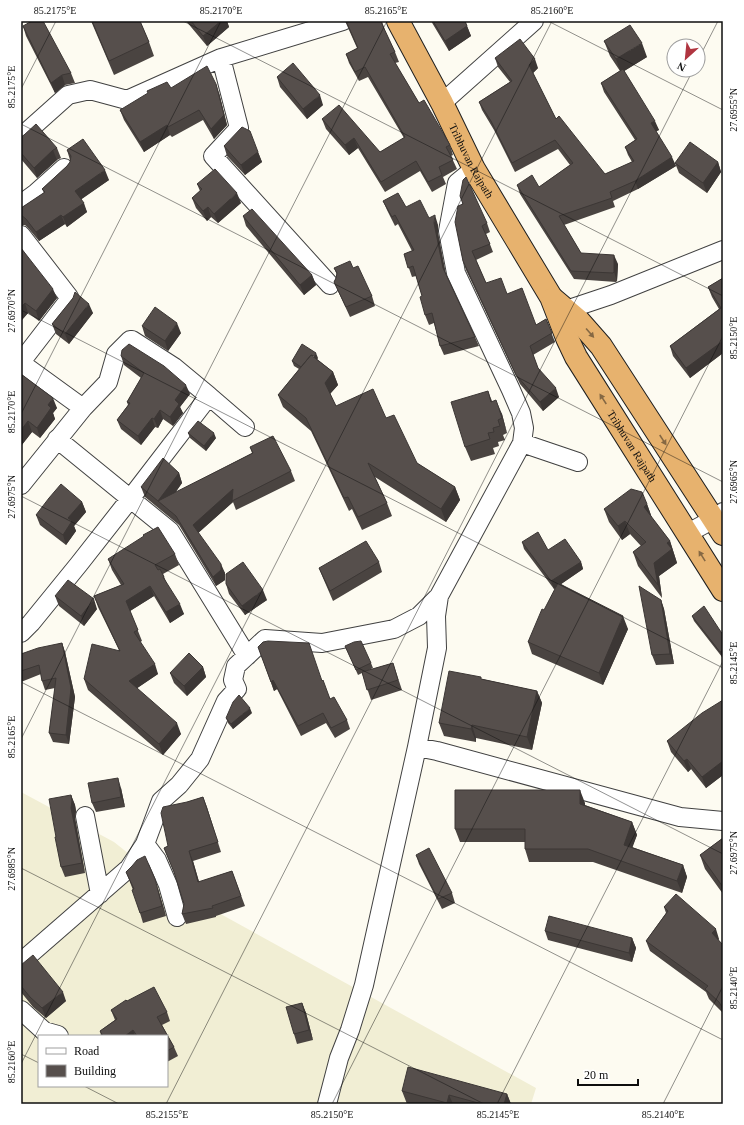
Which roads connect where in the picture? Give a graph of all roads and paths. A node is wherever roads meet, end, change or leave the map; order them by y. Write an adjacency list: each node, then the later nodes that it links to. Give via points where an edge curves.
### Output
1 (343, 21): 4 (street)
2 (398, 21): 5 (highway, Tribhuvan Rajpath)
3 (534, 21): 5 (street)
4 (221, 58): 6 (street, via 127,100 90,90 68,95); 12 (street, via 239,128 213,156)
5 (442, 103): 8 (highway, Tribhuvan Rajpath)
6 (21, 137)
7 (64, 168): 9 (street)
8 (474, 170): 13 (highway, Tribhuvan Rajpath); 19 (street, via 457,183 448,230 456,273 521,413 524,428)
9 (21, 204)
10 (21, 235): 14 (street, via 69,297)
11 (723, 250): 13 (street, via 611,295)
12 (330, 285)
13 (558, 303): 23 (highway, Tribhuvan Rajpath, one-way to 23, via 579,321 601,346); 24 (highway, Tribhuvan Rajpath, one-way to 13, via 576,357 567,338)
14 (21, 362): 16 (street)
15 (209, 396): 16 (street, via 174,366 130,340 116,354 108,382); 17 (street); 22 (street)
16 (83, 408): 18 (street)
17 (246, 426)
18 (57, 439): 21 (street); 22 (street)
19 (522, 443): 20 (street); 26 (street)
20 (578, 462)
21 (21, 485)
22 (130, 499): 27 (street); 28 (street, via 170,531)
23 (720, 522): 24 (street)
24 (688, 533): 25 (highway, Tribhuvan Rajpath, one-way to 24)
25 (723, 590)
26 (439, 596): 28 (street, via 419,616 394,629 322,643 264,639); 29 (street, via 436,616 437,648)
27 (21, 633)
28 (247, 656): 32 (street, via 236,666 233,680 237,689 226,701 200,760 179,785 161,801)
29 (417, 747): 31 (street, via 680,817); 38 (street, via 364,985)
30 (85, 816): 33 (street)
31 (723, 821)
32 (145, 844): 33 (street, via 129,868); 34 (street, via 157,860 168,885)
33 (100, 894): 35 (street)
34 (177, 917)
35 (21, 962)
36 (21, 1010): 37 (street, via 44,1031)
37 (58, 1035)
38 (326, 1104)

